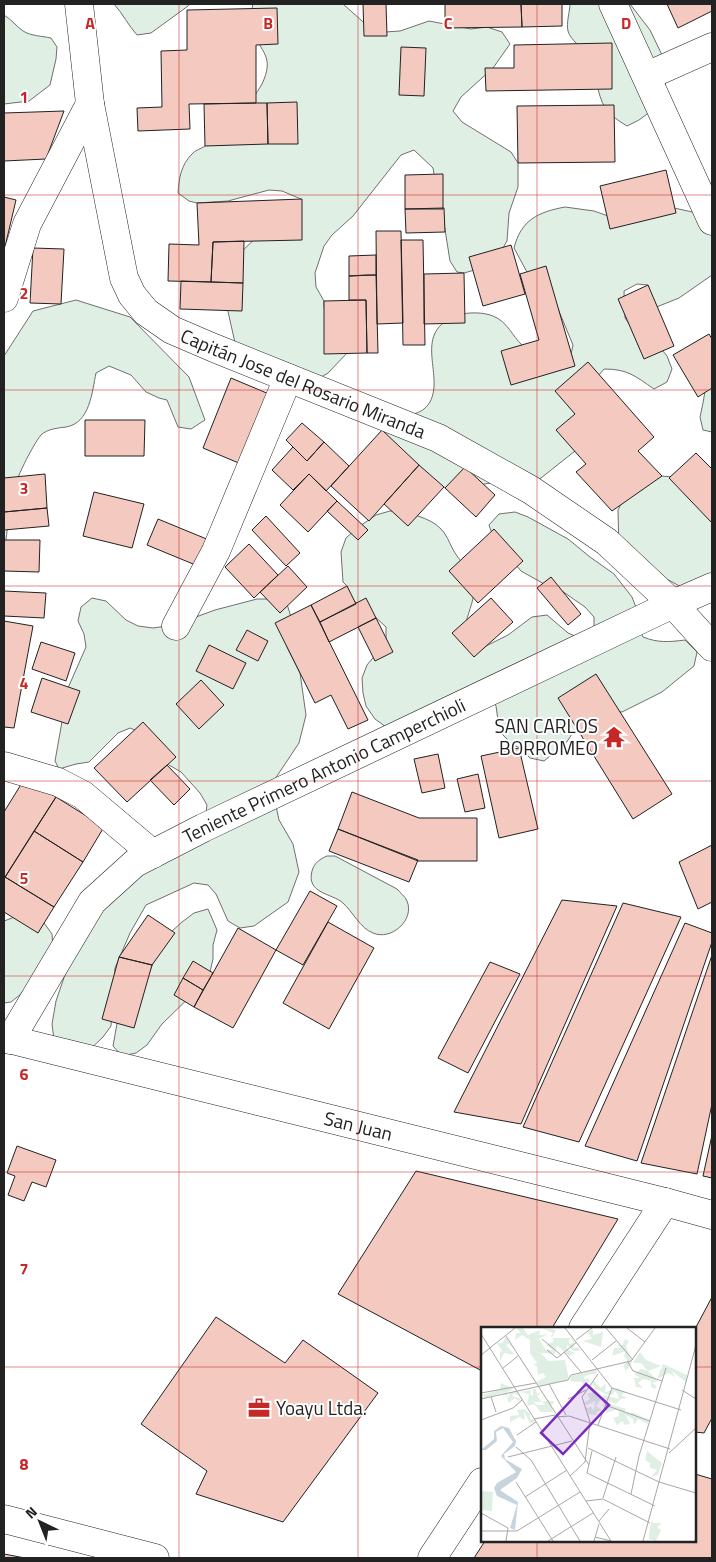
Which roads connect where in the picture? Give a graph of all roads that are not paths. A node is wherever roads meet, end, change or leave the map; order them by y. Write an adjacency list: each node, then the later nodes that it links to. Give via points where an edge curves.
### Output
1 (79, 4): 5 (street, Capitán Jose del Rosario Miranda)
2 (613, 4): 4 (street)
3 (712, 47): 4 (street)
4 (647, 76): 6 (street)
5 (90, 104): 7 (street, via 28,224); 8 (street, Capitán Jose del Rosario Miranda, via 124,278 132,295 146,312 172,330)
6 (712, 221)
7 (4, 298)
8 (288, 378): 10 (street, Capitán Jose del Rosario Miranda, via 438,438 531,490 607,542); 11 (street, via 216,551)
9 (712, 587): 10 (street, Teniente Primero Antonio Camperchioli)
10 (673, 604): 12 (street, Capitán Jose del Rosario Miranda); 14 (street, Teniente Primero Antonio Camperchioli)
11 (176, 626)
12 (712, 647)
13 (4, 766): 14 (street, via 58,782 84,795)
14 (153, 854): 15 (street, Teniente Primero Antonio Camperchioli, via 135,863 92,902)
15 (7, 1039): 16 (street, San Juan)
16 (665, 1202): 17 (street, San Juan); 18 (street)
17 (712, 1215)
18 (584, 1327)
19 (481, 1484): 22 (street)
20 (4, 1519): 21 (street)
21 (155, 1558)
22 (432, 1558)

